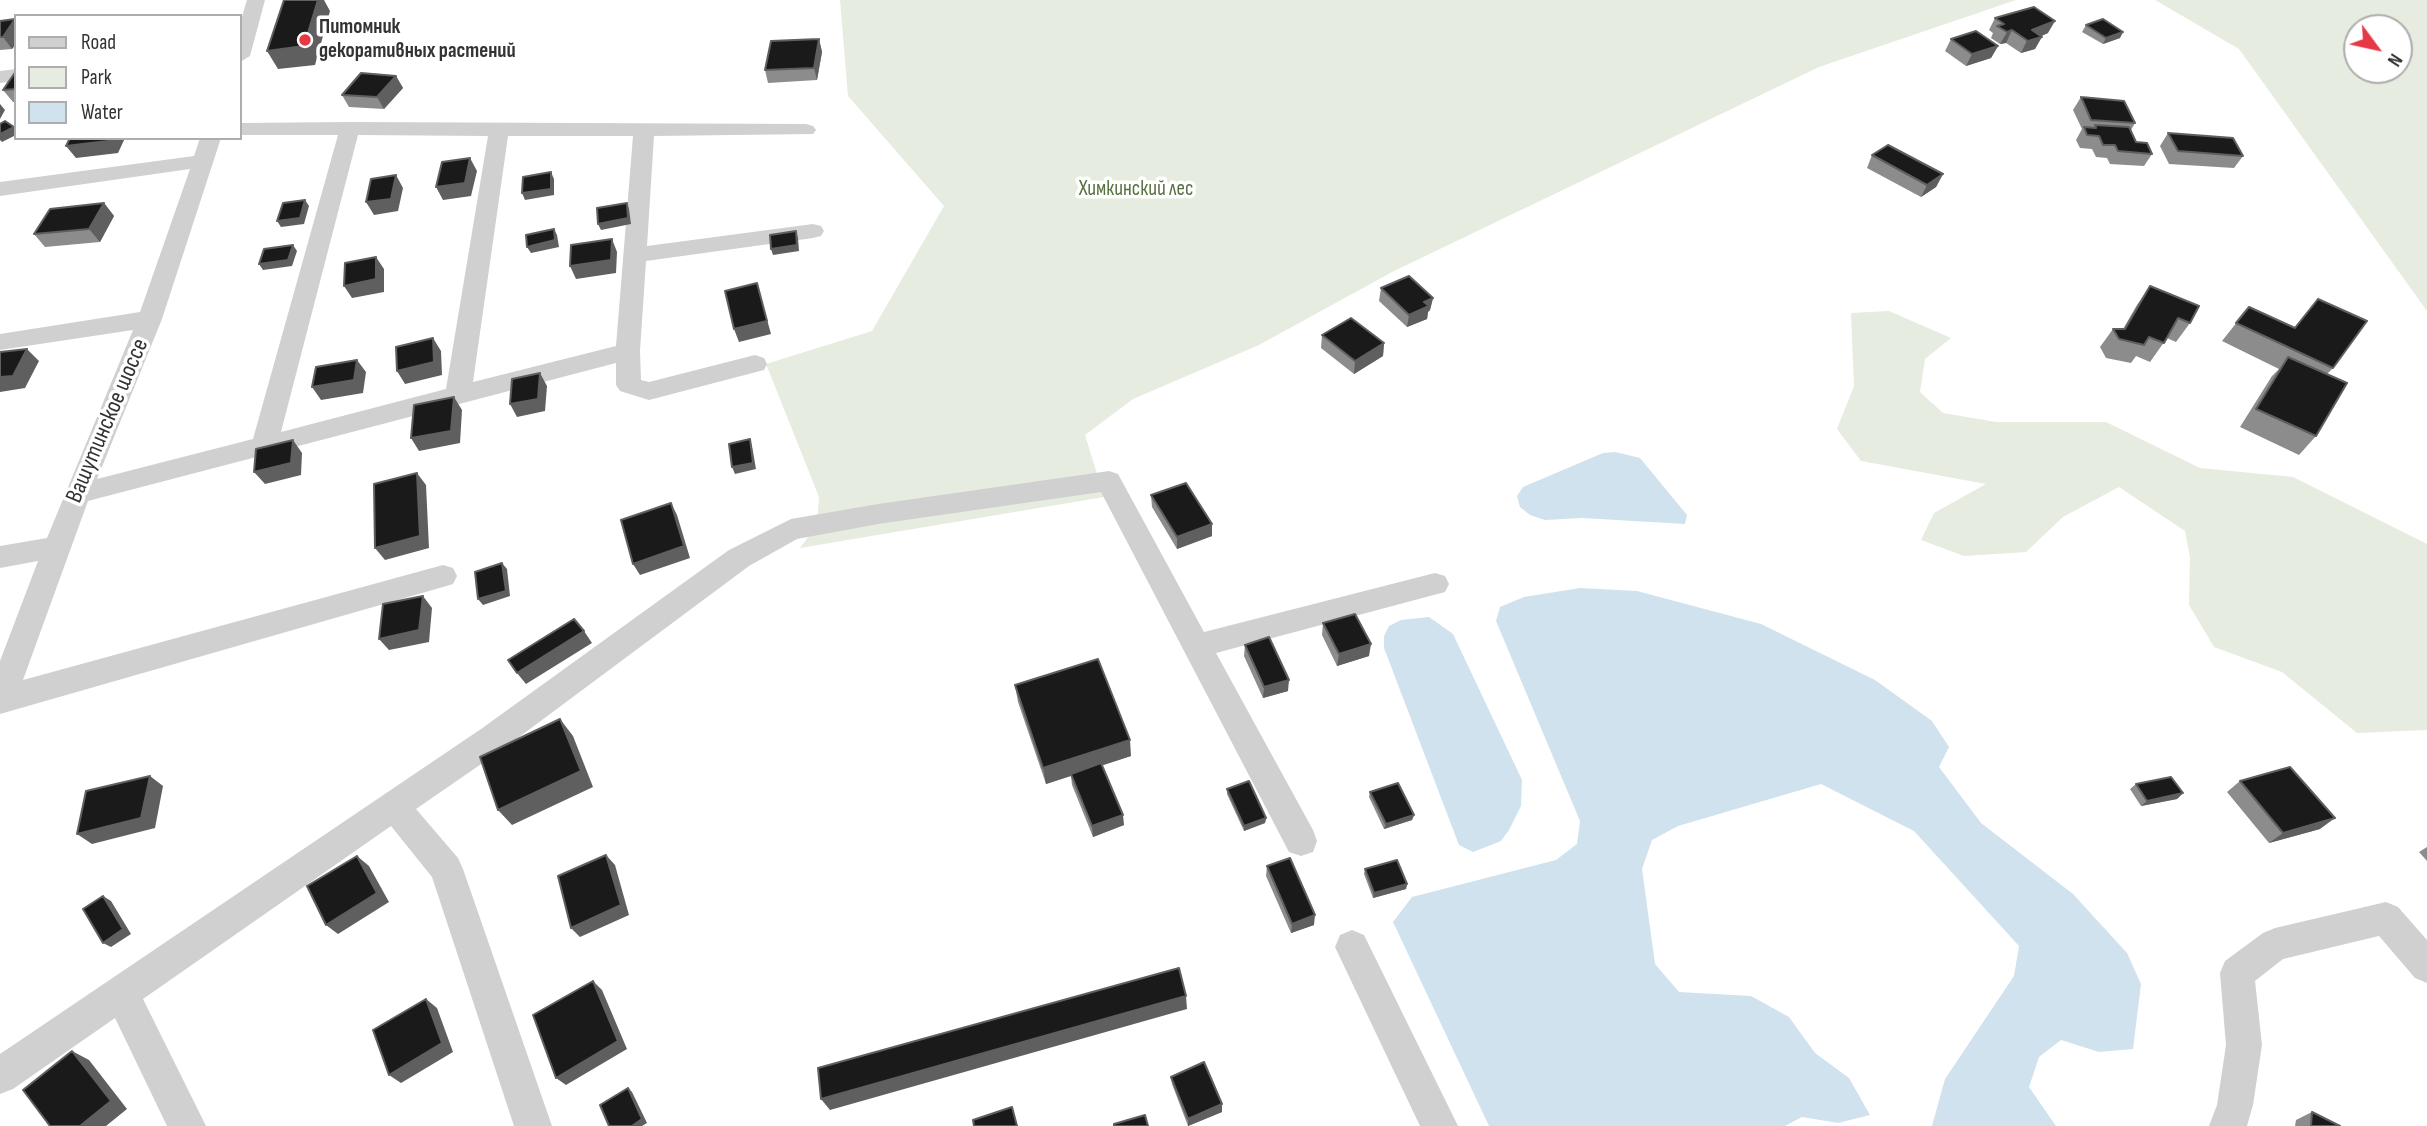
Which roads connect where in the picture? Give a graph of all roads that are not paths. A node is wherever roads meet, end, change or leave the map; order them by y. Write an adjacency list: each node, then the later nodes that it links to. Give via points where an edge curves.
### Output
1 (257, 0): 2 (street)
2 (242, 46)
3 (242, 128): 4 (street)
4 (350, 128): 5 (street); 17 (street)
5 (499, 129): 6 (street); 16 (street)
6 (644, 130): 7 (street); 11 (street)
7 (806, 130)
8 (207, 150): 9 (street); 12 (street, Вашутинское шоссе)
9 (0, 189)
10 (813, 231): 11 (street)
11 (635, 255): 14 (street)
12 (150, 319): 13 (street); 18 (street, Вашутинское шоссе)
13 (0, 342)
14 (628, 351): 15 (street, via 629,385 649,391); 16 (street)
15 (755, 364)
16 (458, 396): 17 (street)
17 (264, 446): 18 (street)
18 (77, 494): 19 (street, Вашутинское шоссе)
19 (58, 547): 20 (street); 24 (street, Вашутинское шоссе)
20 (0, 556)
21 (443, 576): 24 (street)
22 (1435, 584): 23 (street)
23 (1197, 646): 25 (street, via 1109,481 791,530 739,558); 26 (street)
24 (1, 700)
25 (394, 806): 29 (street); 32 (street, via 446,869)
26 (1301, 841)
27 (1352, 947): 33 (street)
28 (2427, 966): 34 (street, via 2386,918 2275,945 2237,973 2244,1045)
29 (121, 993): 30 (street); 31 (street)
30 (0, 1076)
31 (187, 1126)
32 (533, 1126)
33 (1439, 1126)
34 (2228, 1126)

